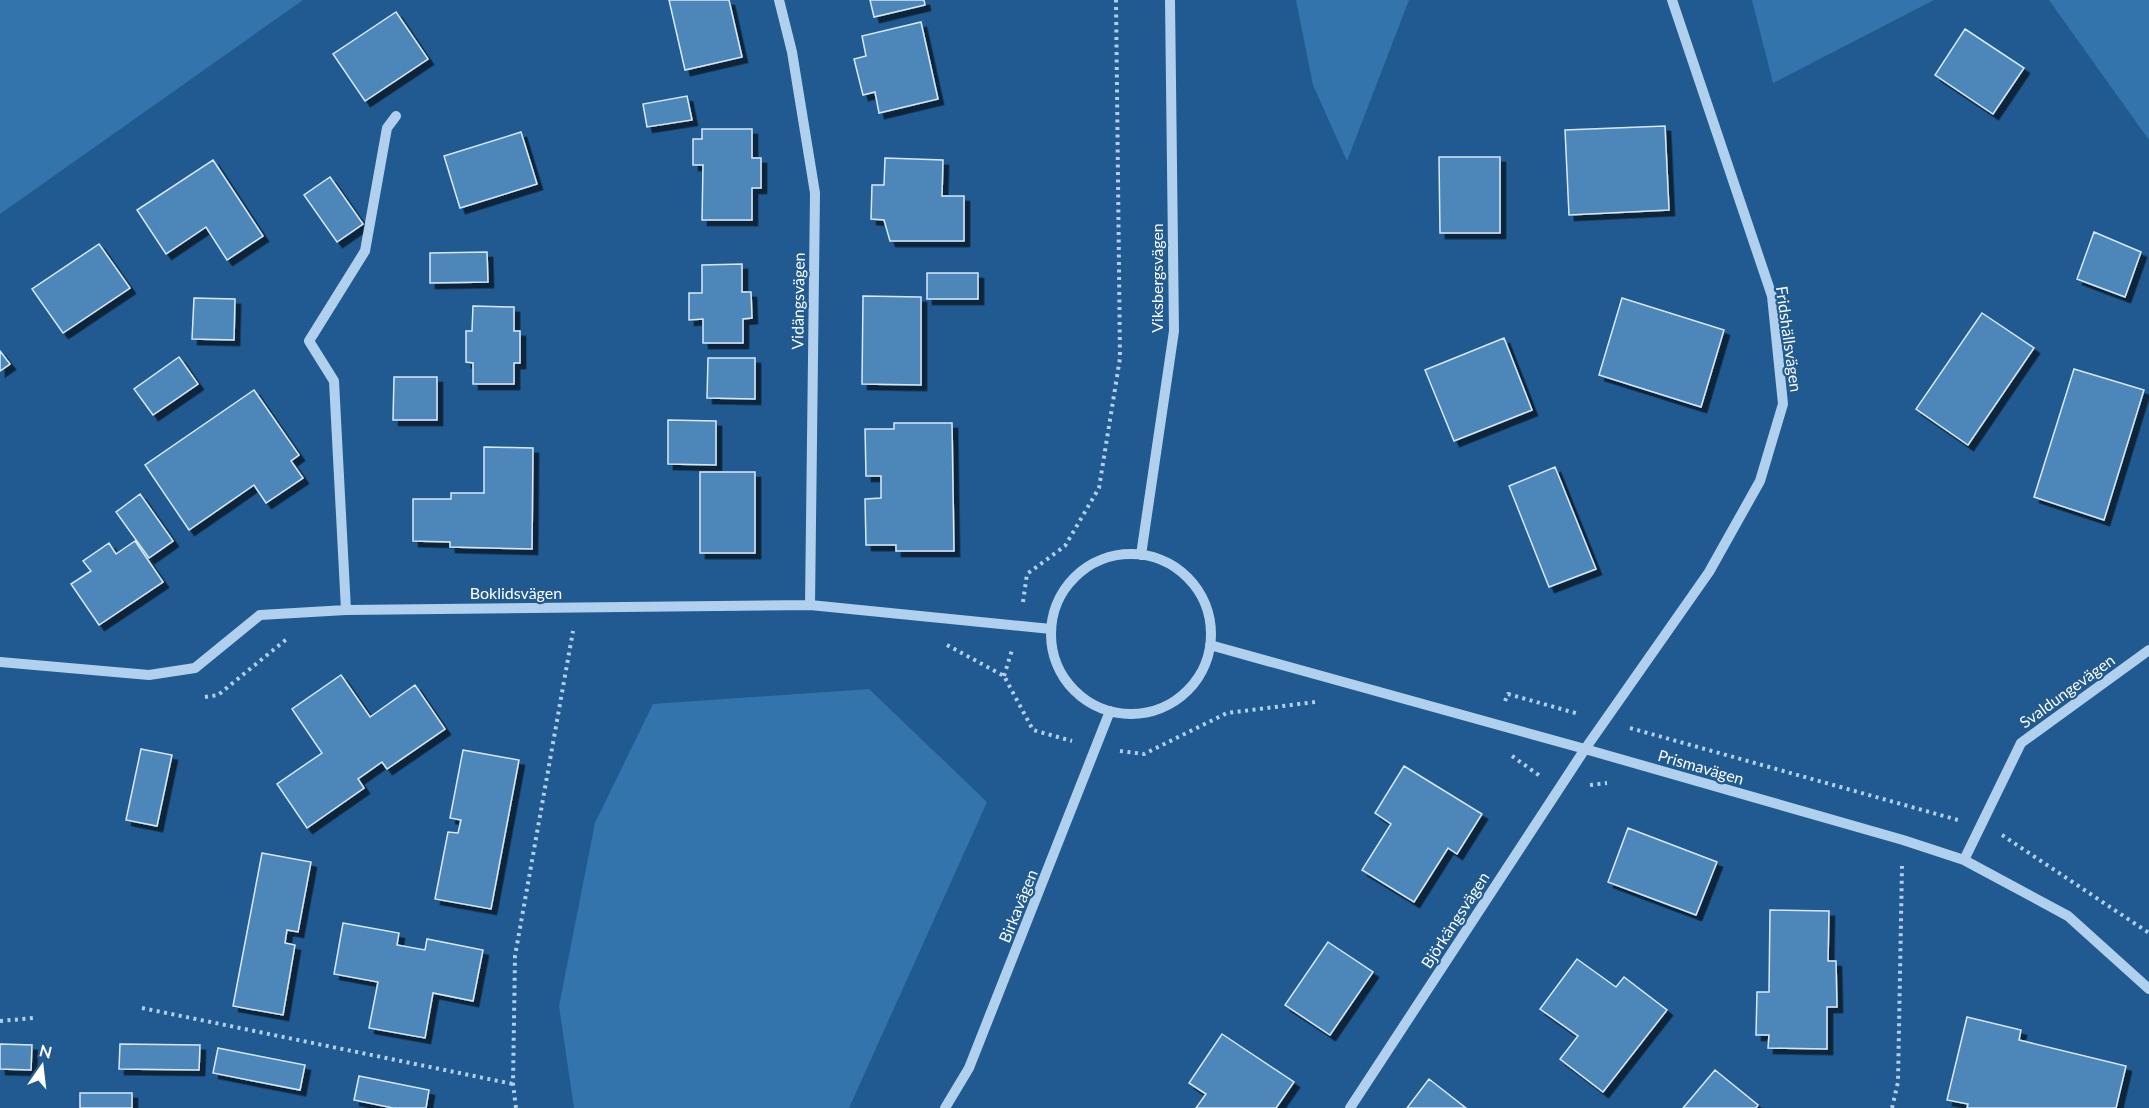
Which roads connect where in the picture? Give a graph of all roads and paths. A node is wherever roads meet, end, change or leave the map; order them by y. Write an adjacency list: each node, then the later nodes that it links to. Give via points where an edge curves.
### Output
1 (779, 0): 7 (street, Vidängsvägen, via 792,52 814,193)
2 (1116, 0): 9 (path, via 1120,358 1099,488 1065,546 1027,574)
3 (1170, 0): 6 (street, Viksbergsvägen, via 1174,331)
4 (1672, 0): 24 (street, Fridshällsvägen, via 1772,296 1783,404 1760,482 1709,572)
5 (396, 116): 8 (street, via 387,128 365,251 309,341 334,381)
6 (1141, 555): 10 (street, via 1105,558 1080,572 1059,599); 16 (street, via 1162,560 1194,584 1210,623)
7 (810, 605): 8 (street, Boklidsvägen); 9 (street, Boklidsvägen)
8 (346, 610): 18 (street, Boklidsvägen, via 260,615 195,668 149,675)
9 (1019, 627): 10 (street, Boklidsvägen); 19 (path)
10 (1051, 629): 22 (street, via 1055,659 1066,680 1081,697)
11 (561, 632): 12 (path)
12 (573, 632): 13 (path); 34 (path, via 515,956)
13 (585, 632)
14 (290, 637): 20 (path, via 218,695)
15 (938, 640): 19 (path)
16 (1210, 645): 22 (street, via 1200,674 1179,698 1146,712); 24 (street, Prismavägen)
17 (2149, 650): 29 (street, Svaldungevägen, via 2021,743)
18 (0, 662)
19 (1004, 676): 23 (path, via 1033,730)
20 (205, 697)
21 (1320, 701): 23 (path, via 1227,713 1144,754)
22 (1110, 711): 23 (street, Birkavägen)
23 (1097, 748): 36 (street, Birkavägen, via 969,1068)
24 (1585, 749): 27 (street, Björkängsvägen); 28 (street, Prismavägen)
25 (1510, 754): 27 (path)
26 (1612, 782): 27 (path)
27 (1558, 790): 37 (street, Björkängsvägen)
28 (1903, 840): 29 (street, Prismavägen); 38 (path, via 1898,1082)
29 (1964, 860): 30 (street, Prismavägen, via 2068,916)
30 (2149, 989)
31 (142, 1008): 34 (path)
32 (34, 1018): 33 (path)
33 (0, 1021)
34 (513, 1084): 35 (path)
35 (516, 1108)
36 (945, 1108)
37 (1350, 1108)
38 (1892, 1108)

